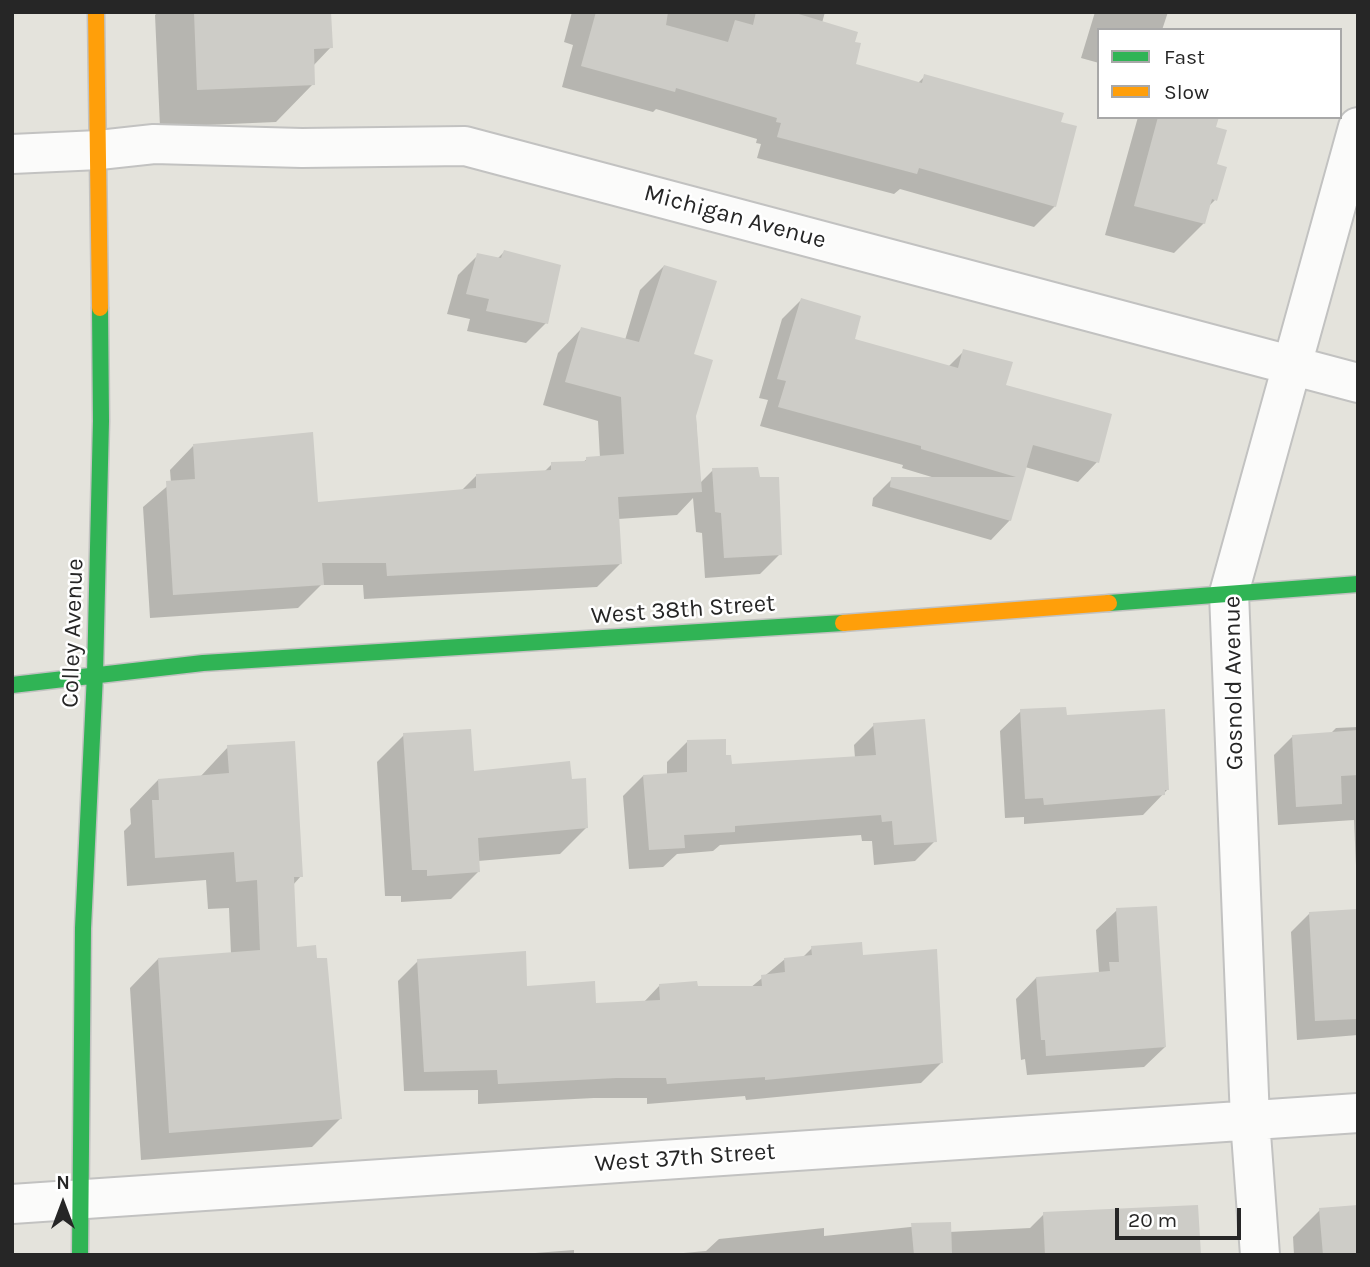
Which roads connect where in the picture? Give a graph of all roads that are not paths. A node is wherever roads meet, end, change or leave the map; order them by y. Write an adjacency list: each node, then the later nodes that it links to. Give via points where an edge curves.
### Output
1 (96, 12): 3 (main road, Colley Avenue)
2 (1358, 127): 5 (street, Gosnold Avenue)
3 (99, 150): 4 (street, Michigan Avenue); 5 (street, Michigan Avenue, via 154,144 465,146); 9 (main road, Colley Avenue, via 101,421)
4 (12, 154)
5 (1294, 365): 6 (street, Michigan Avenue); 8 (street, Gosnold Avenue)
6 (1358, 383)
7 (1358, 584): 8 (main road, West 38th Street)
8 (1229, 593): 9 (main road, West 38th Street); 12 (street, Gosnold Avenue)
9 (95, 674): 10 (main road, West 38th Street); 13 (main road, Colley Avenue, via 83,928)
10 (12, 685)
11 (1358, 1113): 12 (street, West 37th Street)
12 (1250, 1120): 13 (street, West 37th Street); 16 (street, Gosnold Avenue)
13 (80, 1200): 14 (street, West 37th Street); 15 (main road, Colley Avenue)
14 (12, 1204)
15 (80, 1255)
16 (1260, 1255)

